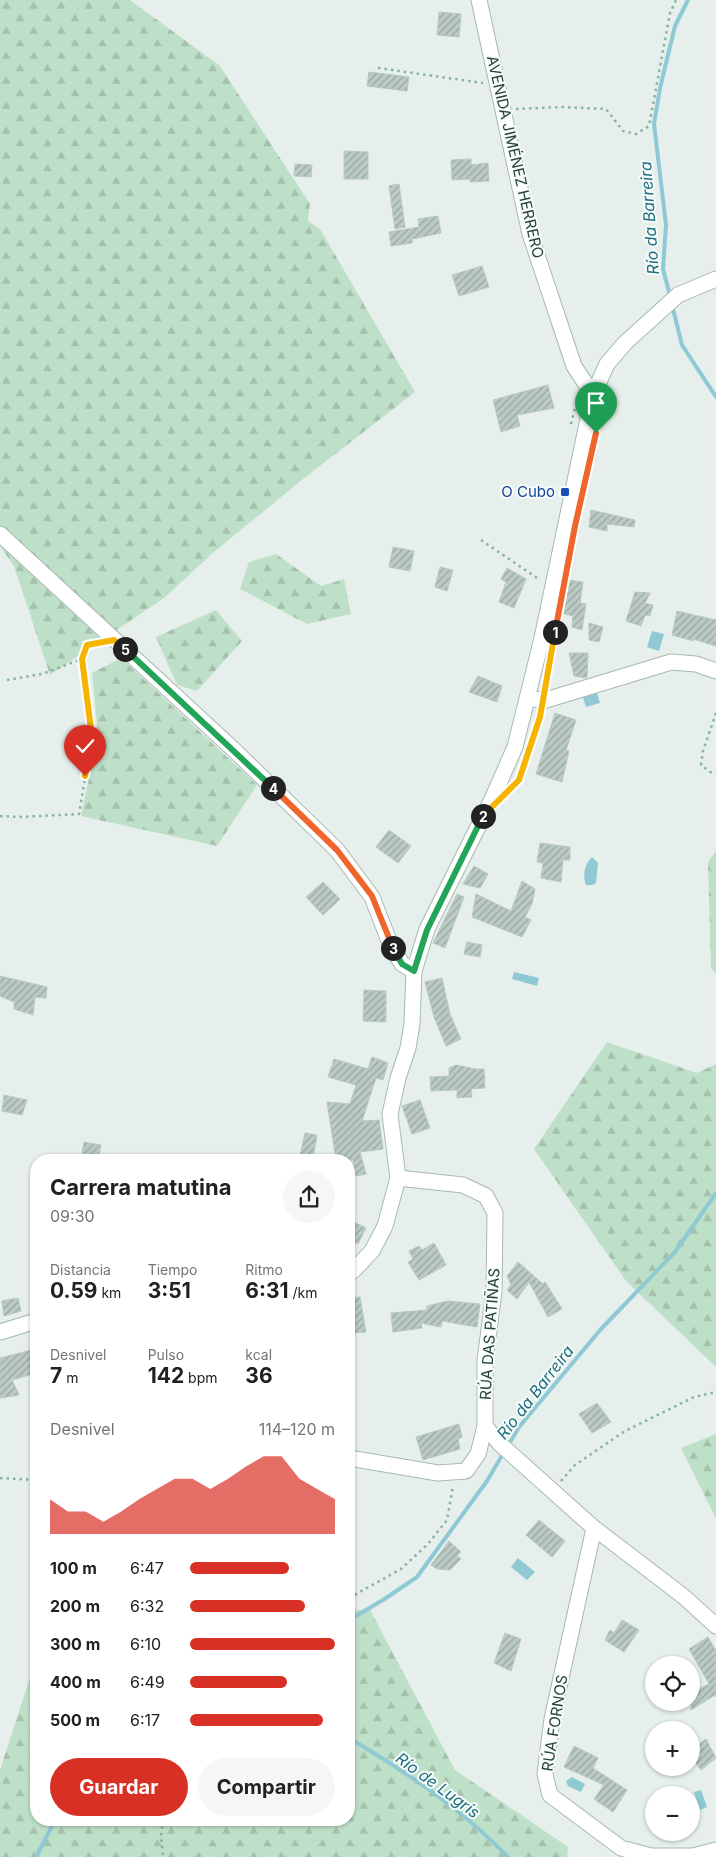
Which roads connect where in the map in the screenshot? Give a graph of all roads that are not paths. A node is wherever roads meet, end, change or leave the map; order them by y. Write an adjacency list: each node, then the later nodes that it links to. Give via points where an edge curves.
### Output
1 (479, 0): 3 (street, AVENIDA JIMÉNEZ HERRERO, via 530,234 574,366)
2 (716, 279): 3 (street, via 678,295 625,343 607,364)
3 (592, 395): 6 (street)
4 (0, 534): 7 (street, via 233,749 337,850 372,896 391,946 402,964)
5 (716, 671): 6 (street, via 696,664 671,662 543,700)
6 (527, 699): 7 (street, via 514,747 493,797 427,930)
7 (414, 971): 8 (street, via 408,1048 390,1114)
8 (398, 1178): 9 (street, via 385,1226 372,1251); 12 (street, RÚA DAS PATIÑAS, via 463,1185 486,1196 495,1213 494,1292 485,1360)
9 (355, 1269)
10 (30, 1323): 11 (street)
11 (0, 1332)
12 (485, 1426): 13 (street, RÚA DAS PATIÑAS, via 478,1454 466,1471 438,1473); 14 (street, via 500,1444)
13 (355, 1459)
14 (594, 1528): 15 (street, via 683,1596); 16 (street, RÚA FORNOS, via 552,1719 545,1774 550,1795 621,1848 651,1856 693,1856)
15 (716, 1626)
16 (716, 1850)

